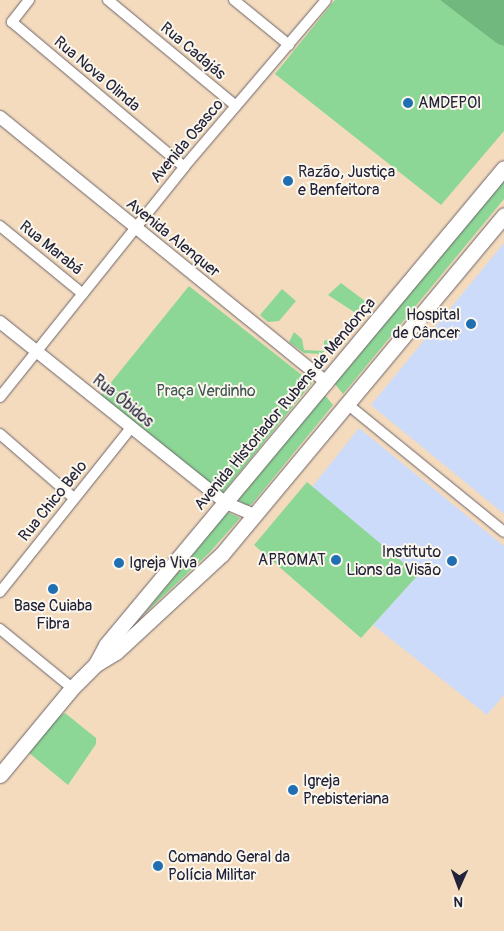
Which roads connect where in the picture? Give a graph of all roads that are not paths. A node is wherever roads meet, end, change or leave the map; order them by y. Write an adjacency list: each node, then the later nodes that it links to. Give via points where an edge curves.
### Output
1 (28, 0): 8 (street, Rua Nova Olinda, via 12,22)
2 (108, 0): 6 (street, Rua Cadajás)
3 (234, 0): 5 (street)
4 (326, 0): 5 (street, Avenida Osasco)
5 (289, 45): 6 (street, Avenida Osasco)
6 (236, 106): 8 (street, Avenida Osasco)
7 (0, 117): 12 (street, Avenida Alenquer)
8 (184, 167): 12 (street, Avenida Osasco)
9 (504, 168): 16 (main road, Avenida Historiador Rubens de Mendonça)
10 (504, 215): 18 (main road, Avenida Historiador Rubens de Mendonça)
11 (0, 226): 13 (street, Rua Marabá)
12 (134, 227): 13 (street, Avenida Osasco); 16 (street, Avenida Alenquer)
13 (83, 294): 15 (street, Avenida Osasco)
14 (0, 322): 15 (street, Rua Óbidos)
15 (37, 352): 17 (street, Avenida Osasco); 19 (street, Rua Óbidos)
16 (327, 383): 22 (main road, Avenida Historiador Rubens de Mendonça)
17 (0, 397)
18 (346, 403): 23 (main road, Avenida Historiador Rubens de Mendonça); 24 (street)
19 (130, 429): 21 (street, Rua Chico Belo); 22 (street, Rua Óbidos)
20 (0, 434): 21 (street)
21 (74, 498): 26 (street, Rua Chico Belo)
22 (226, 504): 23 (street, Rua Óbidos); 25 (main road, Avenida Historiador Rubens de Mendonça)
23 (254, 515): 27 (main road, Avenida Historiador Rubens de Mendonça, via 222,554)
24 (504, 532)
25 (166, 573): 27 (main road); 29 (main road, Avenida Historiador Rubens de Mendonça, via 106,645)
26 (0, 592)
27 (176, 594): 29 (main road, Avenida Historiador Rubens de Mendonça, via 116,652)
28 (0, 629): 30 (street)
29 (96, 664): 30 (main road, Avenida Historiador Rubens de Mendonça)
30 (72, 688): 31 (main road, Avenida Historiador Rubens de Mendonça)
31 (1, 772)

